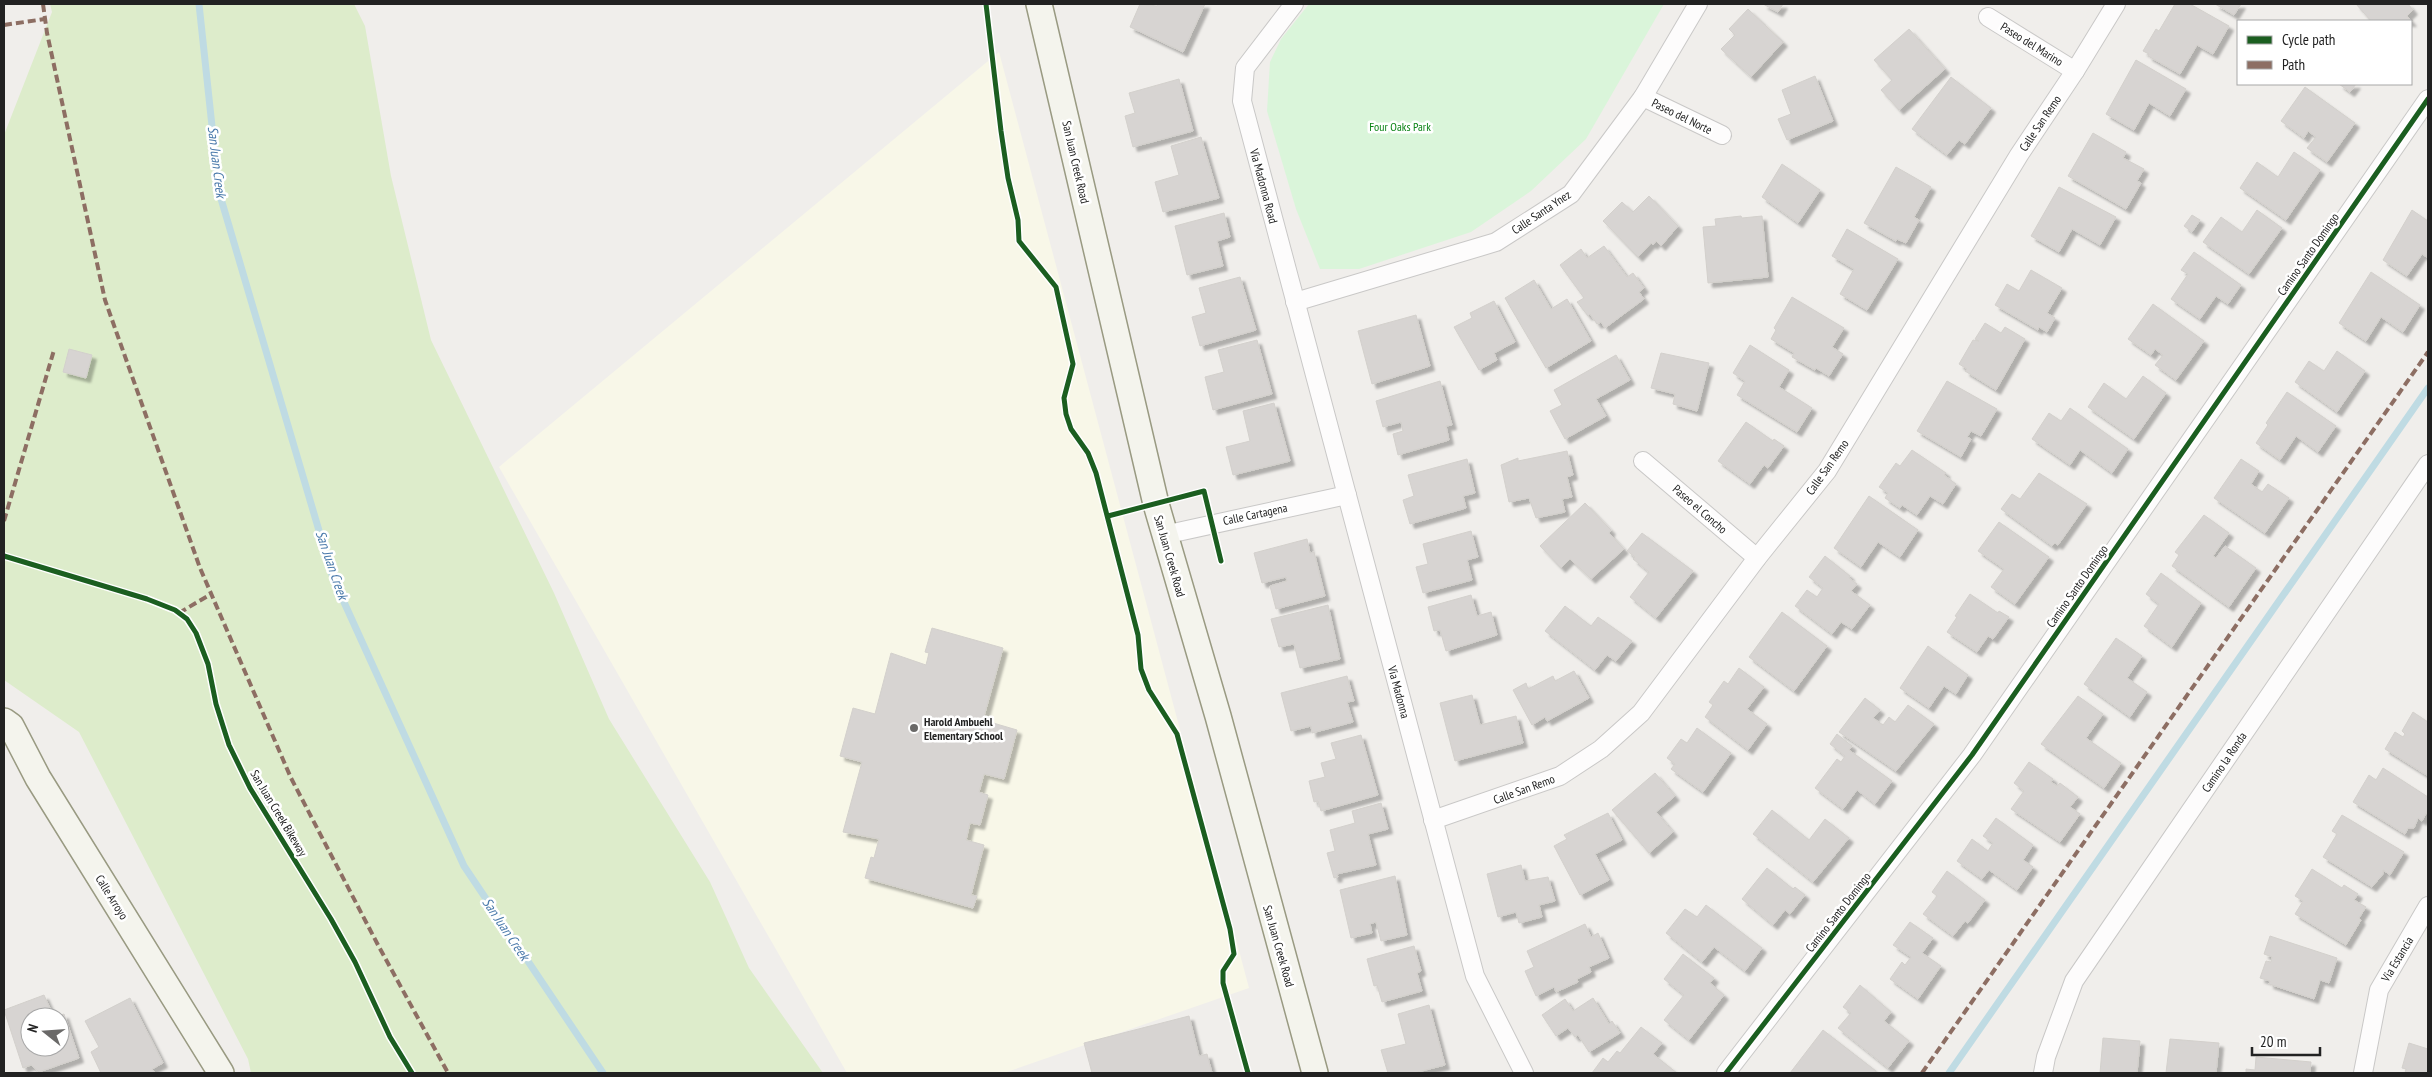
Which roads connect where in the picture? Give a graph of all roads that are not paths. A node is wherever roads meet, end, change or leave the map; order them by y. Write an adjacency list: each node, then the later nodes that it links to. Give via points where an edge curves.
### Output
1 (1039, 4): 14 (street, San Juan Creek Road)
2 (1294, 4): 10 (street, Via Madonna Road, via 1244,68 1242,100)
3 (1698, 4): 7 (street, Calle Santa Ynez)
4 (2116, 4): 6 (street, Calle San Remo)
5 (1988, 18): 6 (street, Paseo del Marino)
6 (2075, 71): 15 (street, Calle San Remo, via 2018,155 1827,471)
7 (1643, 96): 9 (street, Paseo del Norte); 10 (street, Calle Santa Ynez, via 1571,194 1496,242)
8 (2428, 99): 22 (street, Camino Santo Domingo, via 1972,755)
9 (1722, 135)
10 (1295, 302): 13 (street, Via Madonna)
11 (1643, 461): 15 (street, Paseo el Concho)
12 (2428, 464): 23 (street, Camino la Ronda, via 2074,981)
13 (1346, 495): 14 (street, Calle Cartagena); 17 (street, Via Madonna)
14 (1164, 535): 20 (street, San Juan Creek Road, via 1218,716)
15 (1757, 558): 17 (street, Calle San Remo, via 1641,713 1601,750 1560,776)
16 (4, 721): 19 (street, Calle Arroyo, via 11,726 38,778)
17 (1433, 820): 21 (street, Via Madonna, via 1475,976)
18 (2428, 906): 24 (street, Via Estancia, via 2379,990)
19 (221, 1073)
20 (1315, 1073)
21 (1524, 1073)
22 (1726, 1073)
23 (2043, 1073)
24 (2363, 1073)

